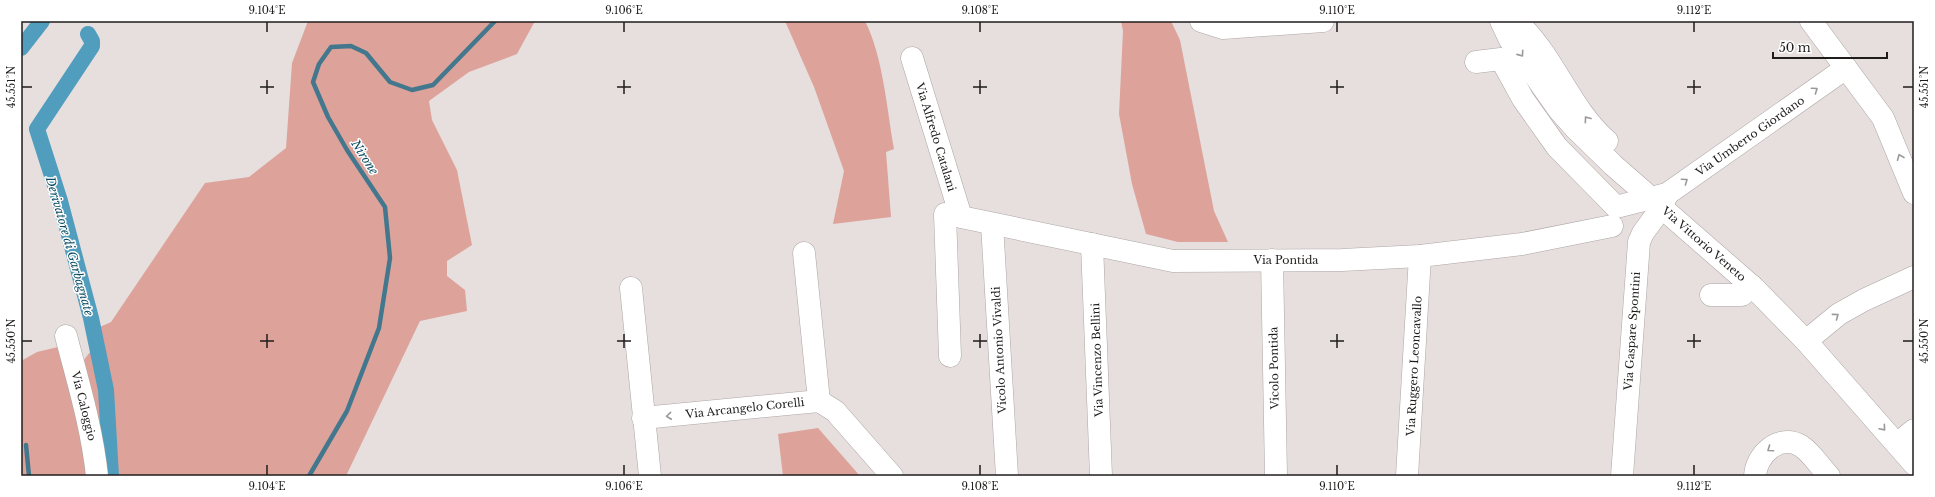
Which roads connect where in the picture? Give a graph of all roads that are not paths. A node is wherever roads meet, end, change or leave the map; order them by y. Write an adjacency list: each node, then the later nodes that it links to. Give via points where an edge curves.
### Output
1 (1201, 21): 2 (street, via 1223,28)
2 (1323, 21)
3 (1500, 21): 10 (street, Via Vittorio Veneto, one-way to 10, via 1559,110 1574,127 1613,165)
4 (1516, 21): 10 (street, Via Vittorio Veneto, one-way to 4, via 1593,127 1533,38)
5 (1811, 21): 8 (street)
6 (912, 58): 11 (street, Via Alfredo Catalani)
7 (1476, 62): 10 (street, via 1501,59 1523,99 1557,147 1616,207)
8 (1846, 68): 9 (street, one-way to 8, via 1883,118); 10 (street, Via Umberto Giordano, one-way to 8)
9 (1914, 193)
10 (1660, 200): 19 (street, Via Vittorio Veneto); 23 (street, Via Vittorio Veneto, via 1754,272); 36 (street, Via Gaspare Spontini, via 1640,242)
11 (953, 215): 12 (street, Via Pontida); 24 (street, Via Alfredo Catalani)
12 (992, 224): 14 (street, Via Pontida); 32 (street, Vicolo Antonio Vivaldi)
13 (1612, 226): 16 (street, Via Pontida, via 1522,244)
14 (1092, 244): 17 (street, Via Pontida, via 1173,261); 33 (street, Via Vincenzo Bellini)
15 (804, 253): 25 (street, Via Arcangelo Corelli)
16 (1420, 256): 17 (street, Via Pontida); 35 (street, Via Ruggero Leoncavallo)
17 (1272, 260): 34 (street, Vicolo Pontida)
18 (1914, 278): 23 (street, one-way to 18, via 1839,314)
19 (1752, 286): 21 (street, via 1742,295); 23 (street, Via Vittorio Veneto)
20 (631, 288): 26 (street)
21 (1711, 295)
22 (66, 336): 29 (street, Via Caloggio, via 86,410)
23 (1810, 337): 27 (street, Via Vittorio Veneto)
24 (950, 356)
25 (819, 401): 26 (street, Via Arcangelo Corelli, one-way to 26); 31 (street, via 835,411)
26 (643, 418): 30 (street)
27 (1908, 437): 28 (street, Via Vittorio Veneto)
28 (1914, 464)
29 (97, 476)
30 (650, 476)
31 (892, 476)
32 (1007, 476)
33 (1101, 476)
34 (1276, 476)
35 (1408, 476)
36 (1622, 476)
37 (1755, 476): 38 (street, one-way to 37, via 1801,446 1791,443 1777,444 1768,450 1759,459)
38 (1829, 476)

